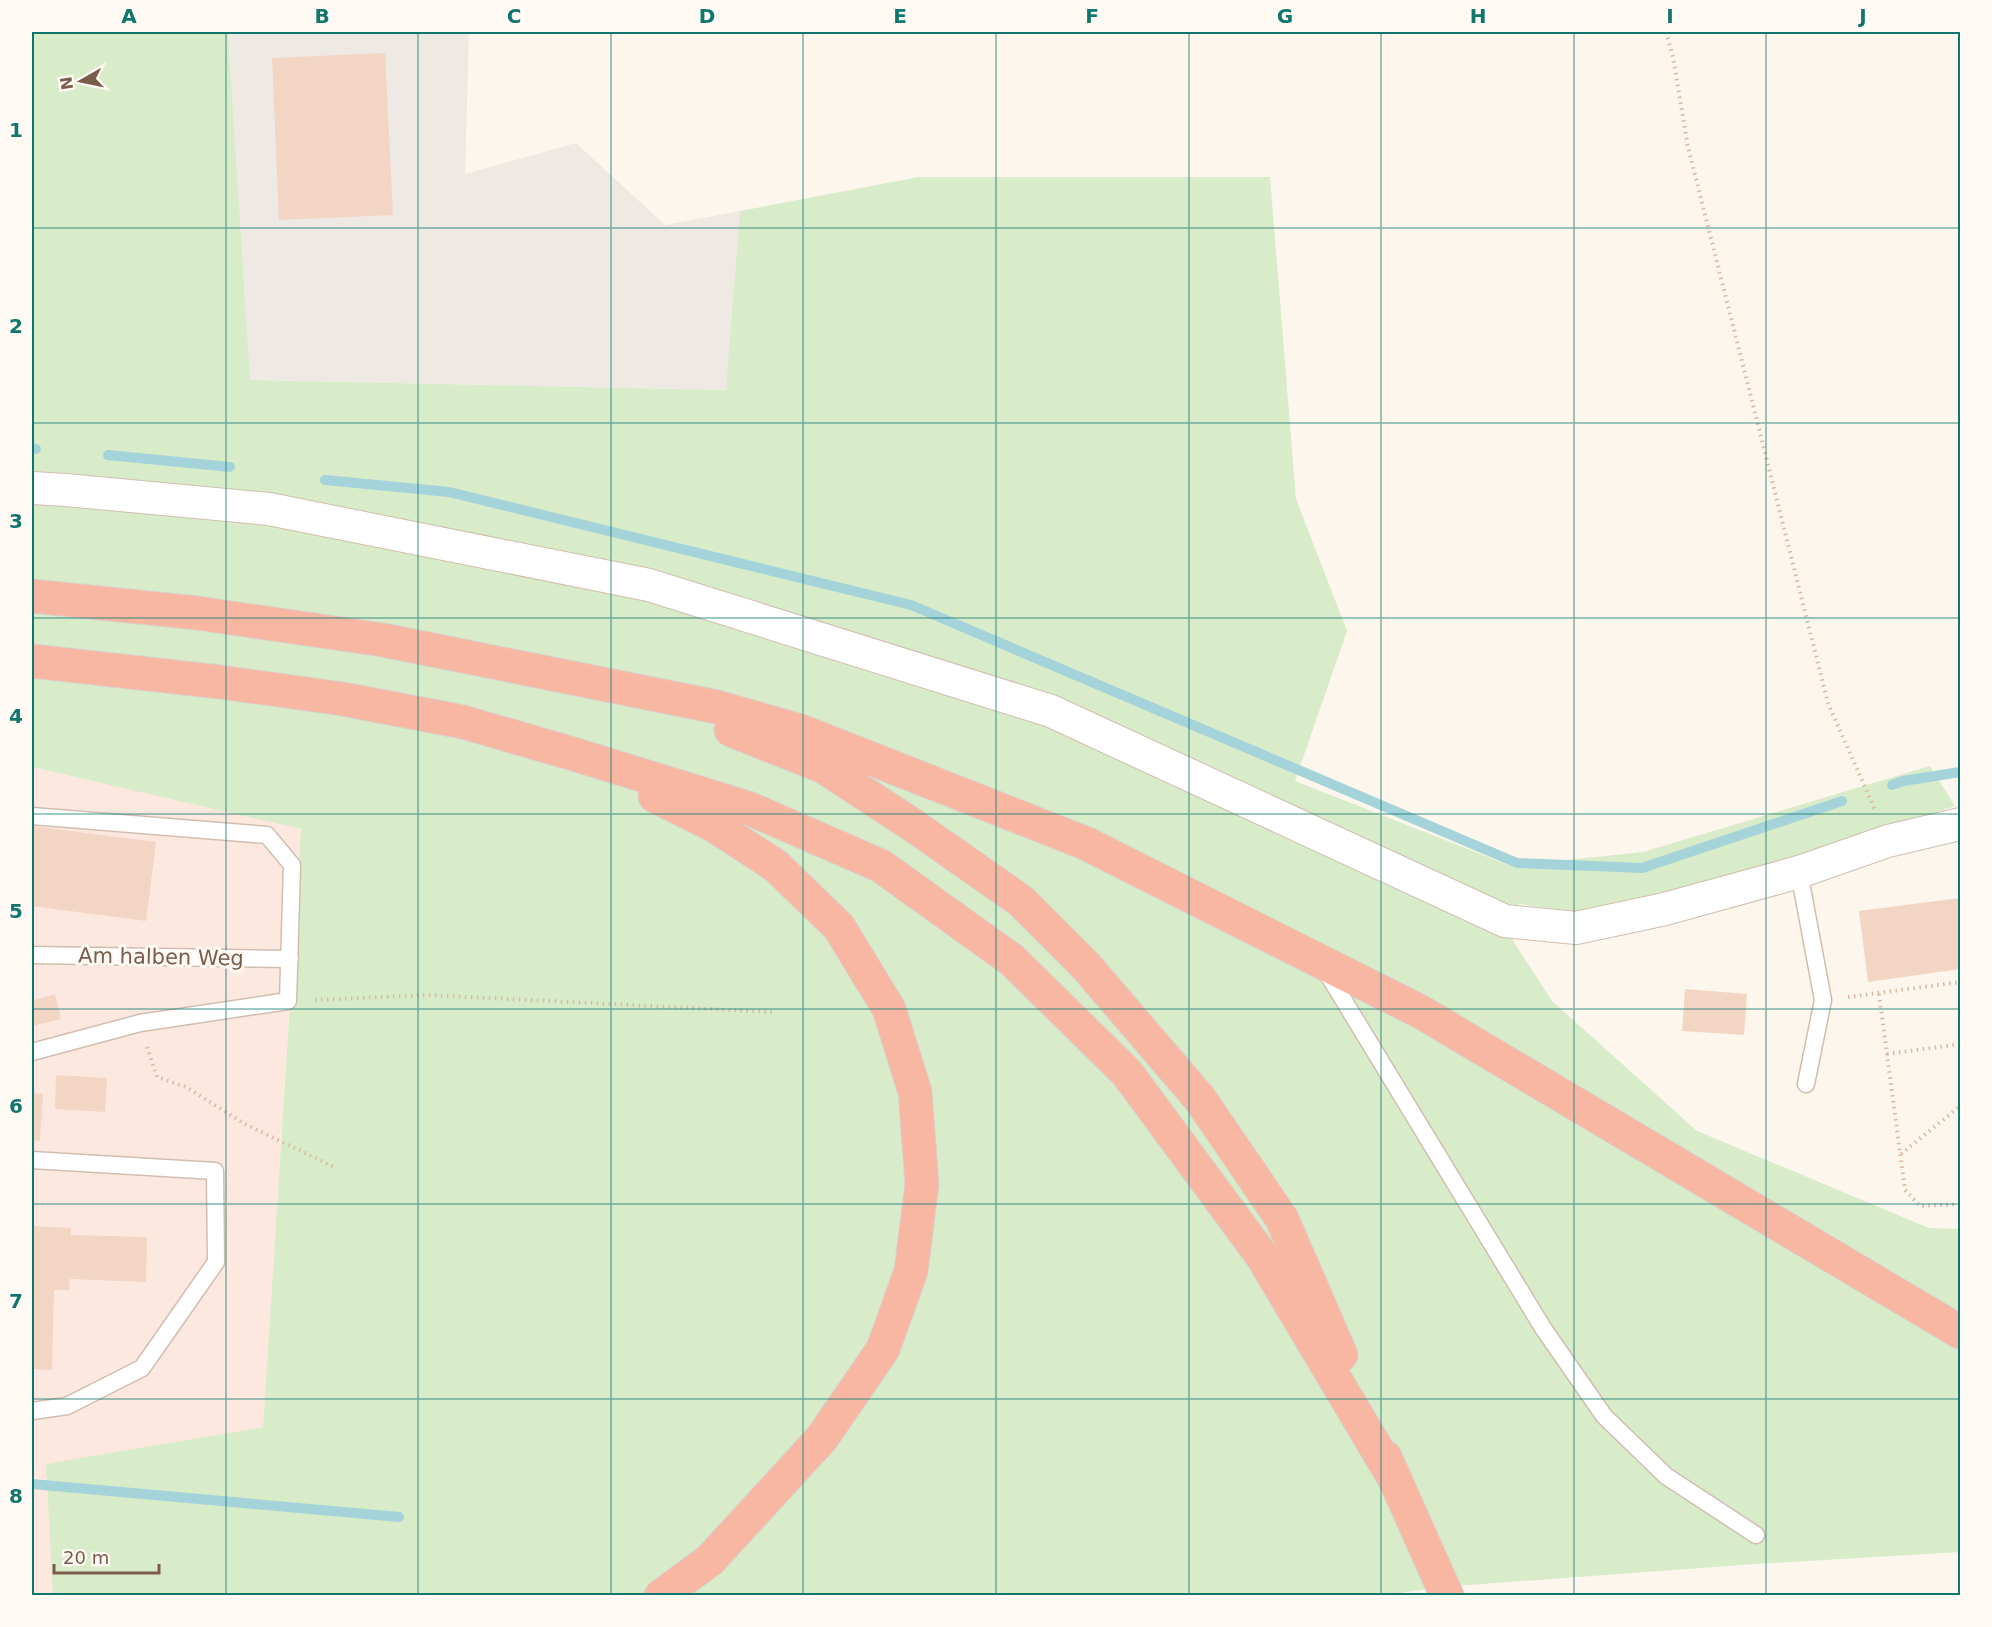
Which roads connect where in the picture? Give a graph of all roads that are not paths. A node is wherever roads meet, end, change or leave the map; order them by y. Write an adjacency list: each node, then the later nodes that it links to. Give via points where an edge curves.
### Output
1 (32, 488): 8 (street, via 269,510 649,585 1051,711 1505,921 1576,928 1665,909)
2 (32, 596): 4 (highway, via 197,613 383,640)
3 (32, 661): 5 (highway, via 343,699 463,722)
4 (625, 690): 11 (highway, via 717,707 801,731 1084,843); 17 (highway, via 824,767 1021,901 1086,966 1200,1099 1282,1218)
5 (570, 753): 17 (highway, via 748,808 881,866 1011,960 1127,1073 1262,1256); 19 (highway, via 715,826 776,866 839,927 889,1009 915,1092 922,1184 911,1271 883,1349 822,1438 710,1560)
6 (32, 816): 10 (lane, via 267,835 292,865)
7 (1960, 825): 8 (street, via 1888,841)
8 (1798, 872): 13 (lane, via 1823,1000)
9 (32, 955): 10 (lane, Am halben Weg)
10 (290, 959): 12 (lane, via 288,1001 140,1023)
11 (1320, 962): 15 (highway, via 1421,1012); 18 (lane, via 1543,1328 1604,1416 1666,1476)
12 (32, 1052)
13 (1806, 1084)
14 (32, 1160): 16 (lane, via 214,1171 216,1262 142,1368 67,1406)
15 (1960, 1332)
16 (32, 1411)
17 (1394, 1478): 20 (highway)
18 (1756, 1534)
19 (661, 1596)
20 (1447, 1596)

